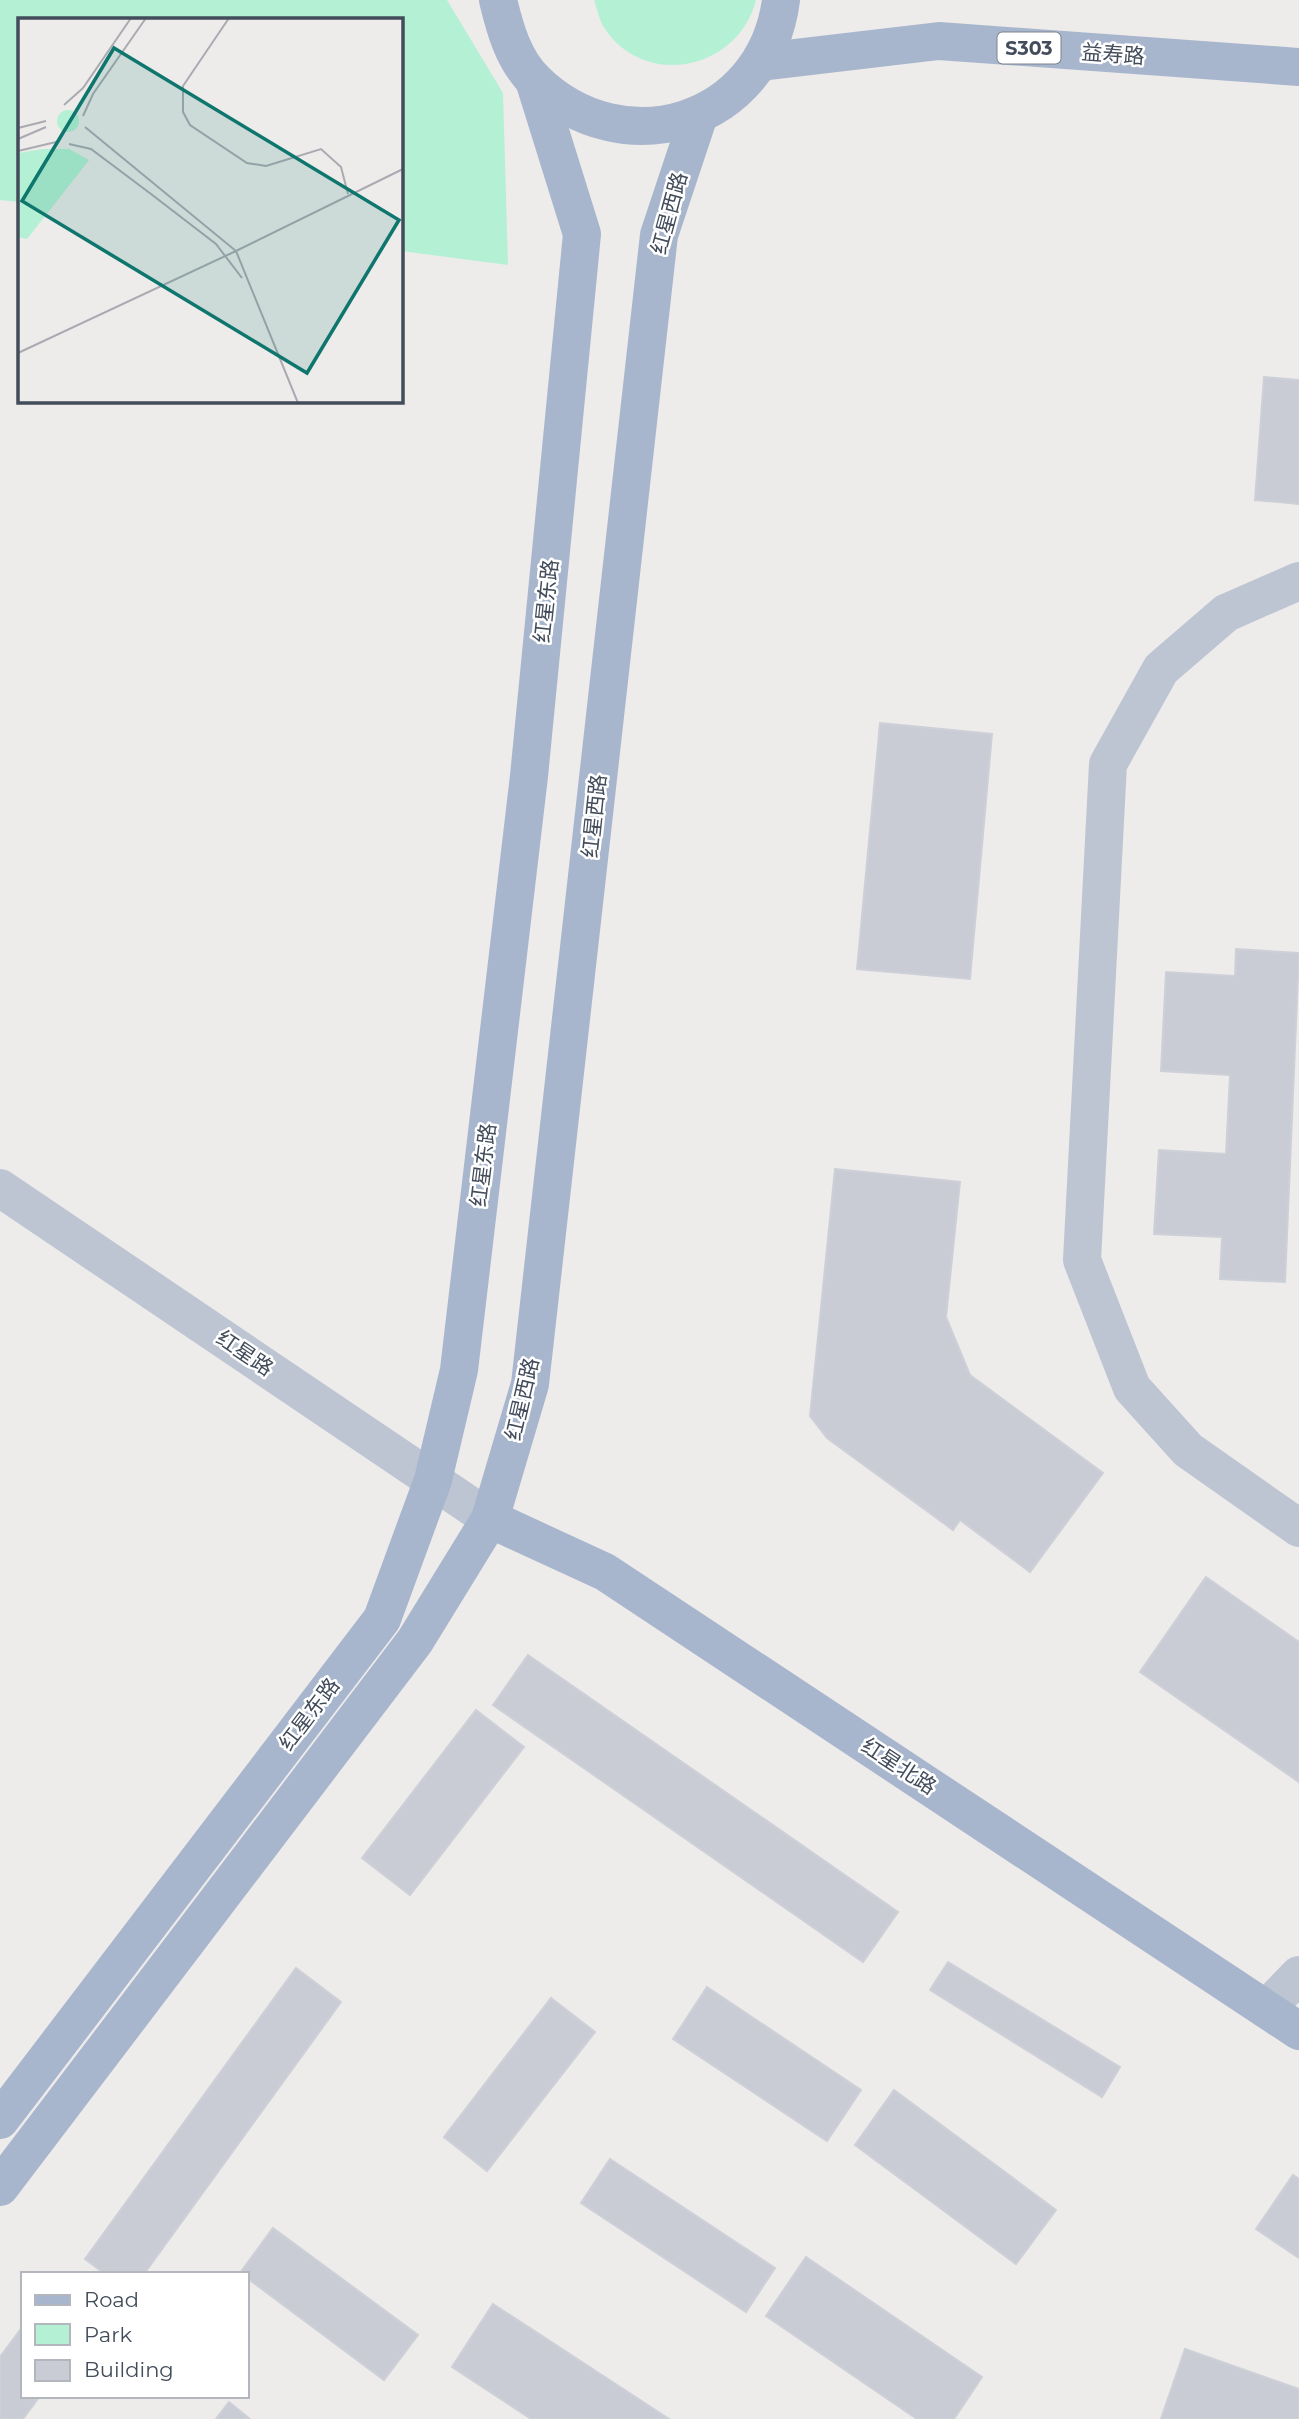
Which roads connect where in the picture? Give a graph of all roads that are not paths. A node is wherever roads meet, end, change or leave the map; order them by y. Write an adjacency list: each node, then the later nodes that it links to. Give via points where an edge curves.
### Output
1 (498, 0): 5 (main road, via 507,39)
2 (781, 0): 3 (main road, via 778,23)
3 (761, 62): 4 (main road, 益寿路 / S303, via 939,41); 6 (main road, via 733,93)
4 (1299, 67)
5 (534, 80): 6 (main road, via 572,110 618,126 659,126); 9 (main road, 红星东路, via 582,234 529,776 463,1342)
6 (699, 115): 10 (main road, 红星西路, via 659,235 530,1384)
7 (1299, 581): 11 (street, via 1226,613 1161,669 1108,764 1082,1260 1132,1388 1188,1450)
8 (0, 1188): 9 (street, 红星路)
9 (433, 1480): 10 (street, 红星路); 15 (main road, 红星东路, via 382,1619)
10 (490, 1518): 13 (main road, 红星北路, via 606,1572); 16 (main road, 红星东路, via 415,1641)
11 (1299, 1528)
12 (1299, 1975): 13 (street)
13 (1266, 2009): 14 (main road, 红星北路)
14 (1299, 2031)
15 (0, 2120)
16 (0, 2187)

